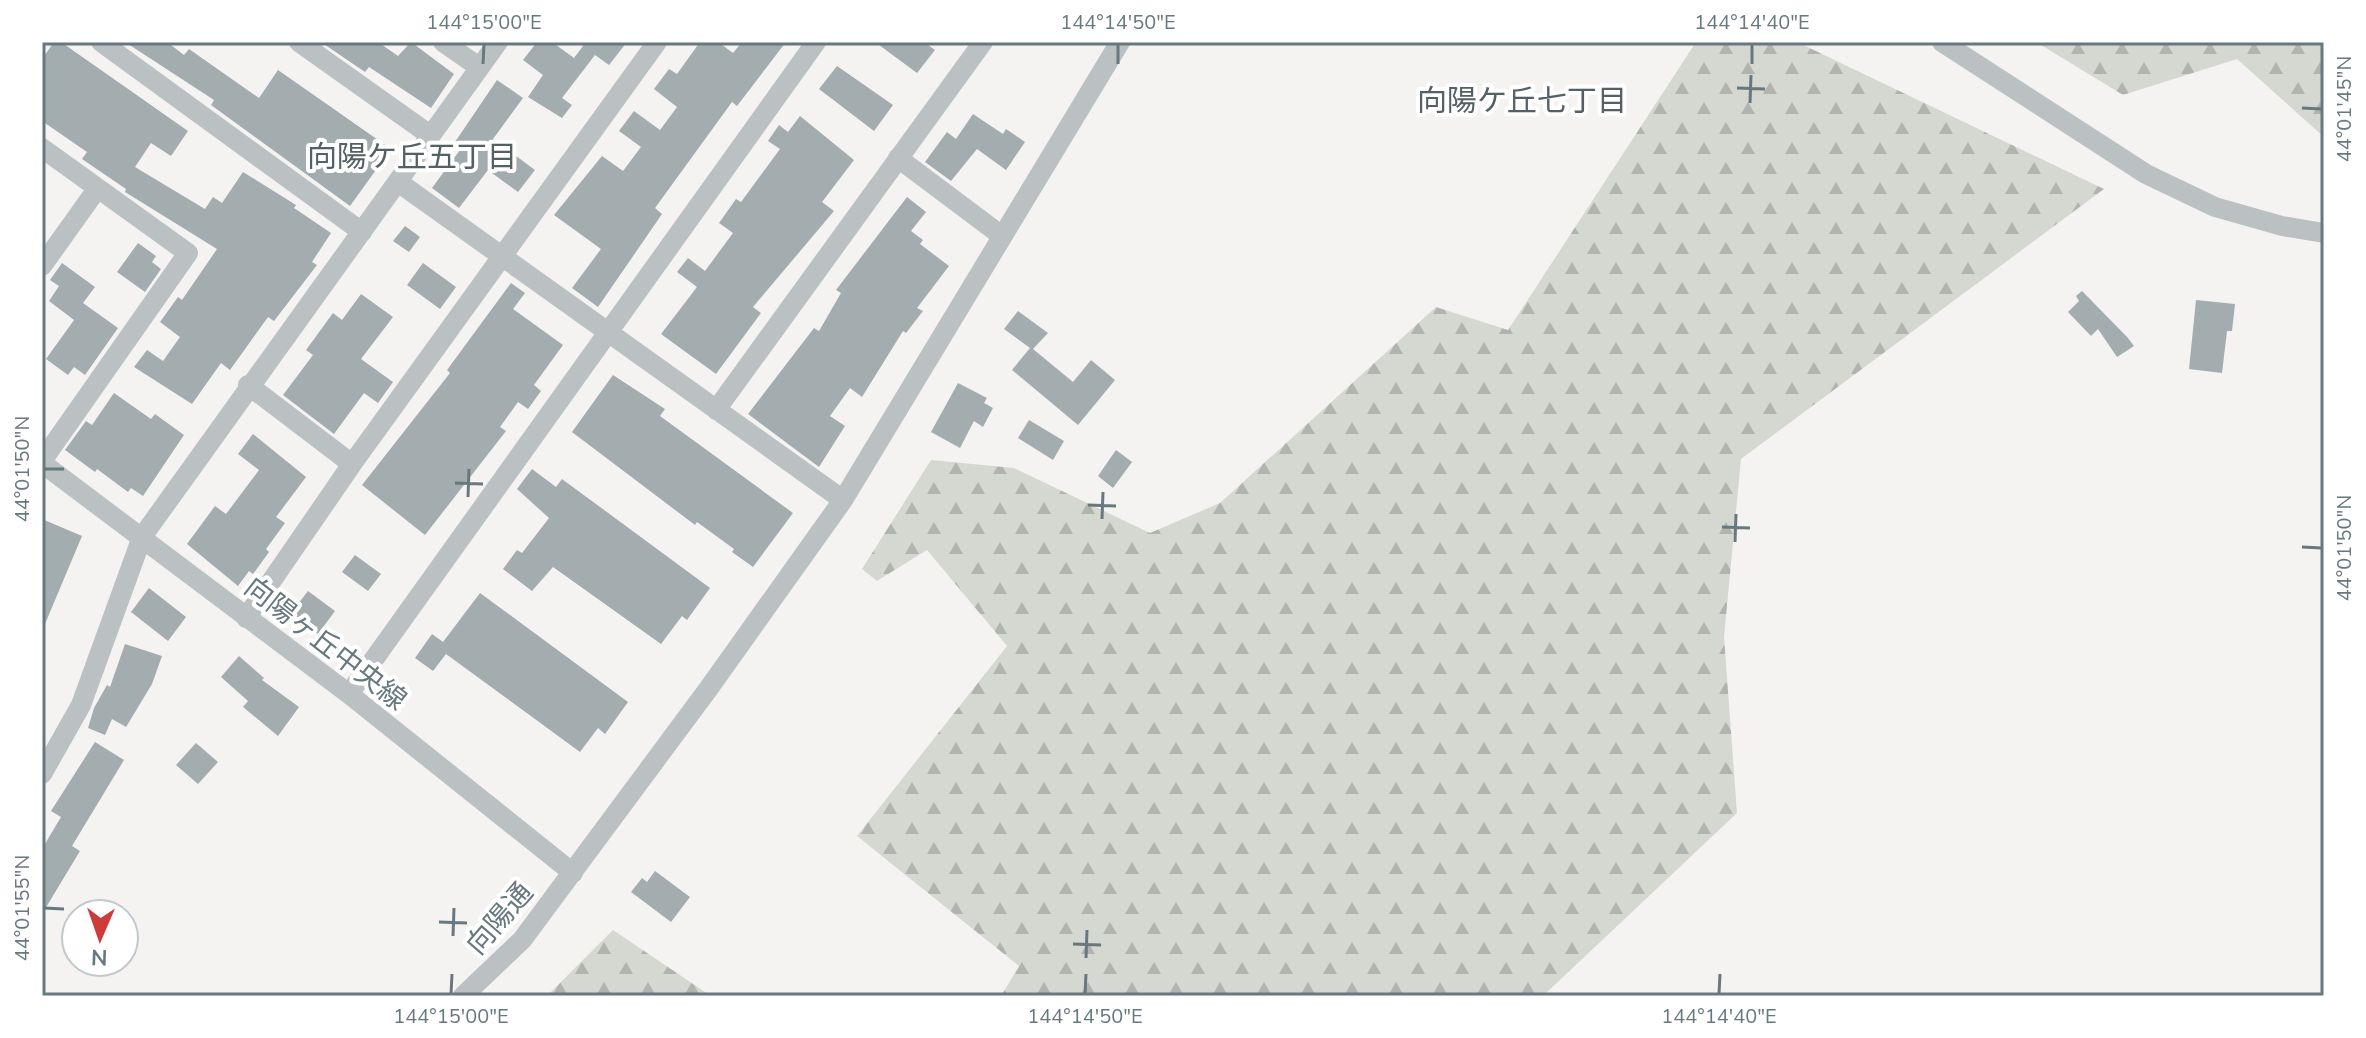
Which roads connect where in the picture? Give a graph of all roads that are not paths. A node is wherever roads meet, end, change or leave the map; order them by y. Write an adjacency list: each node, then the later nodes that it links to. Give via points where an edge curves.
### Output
1 (101, 42): 16 (street)
2 (299, 42): 11 (street)
3 (443, 42): 10 (street)
4 (498, 42): 10 (street)
5 (657, 42): 19 (street)
6 (816, 42): 21 (street)
7 (983, 42): 13 (street)
8 (1942, 42): 17 (street, via 2146,174 2215,207)
9 (1116, 43): 18 (street, 向陽通)
10 (479, 67): 11 (street)
11 (430, 135): 14 (street)
12 (42, 148): 15 (street)
13 (898, 158): 18 (street); 23 (street)
14 (398, 182): 16 (street); 19 (street)
15 (97, 189): 20 (street); 24 (street, via 188,253)
16 (362, 232): 22 (street)
17 (2324, 233)
18 (1002, 236): 26 (street, 向陽通)
19 (502, 259): 21 (street); 25 (street)
20 (42, 266)
21 (609, 332): 23 (street); 29 (street)
22 (248, 385): 25 (street); 27 (street)
23 (716, 410): 26 (street)
24 (42, 462): 27 (street, 向陽ヶ丘中央線)
25 (352, 464): 28 (street)
26 (843, 500): 31 (street, 向陽通)
27 (142, 537): 28 (street, 向陽ヶ丘中央線); 30 (street, via 81,705)
28 (246, 618): 29 (street, 向陽ヶ丘中央線)
29 (349, 694): 31 (street, 向陽ヶ丘中央線)
30 (42, 774)
31 (573, 873): 32 (street, 向陽通, via 522,940)
32 (463, 996)

